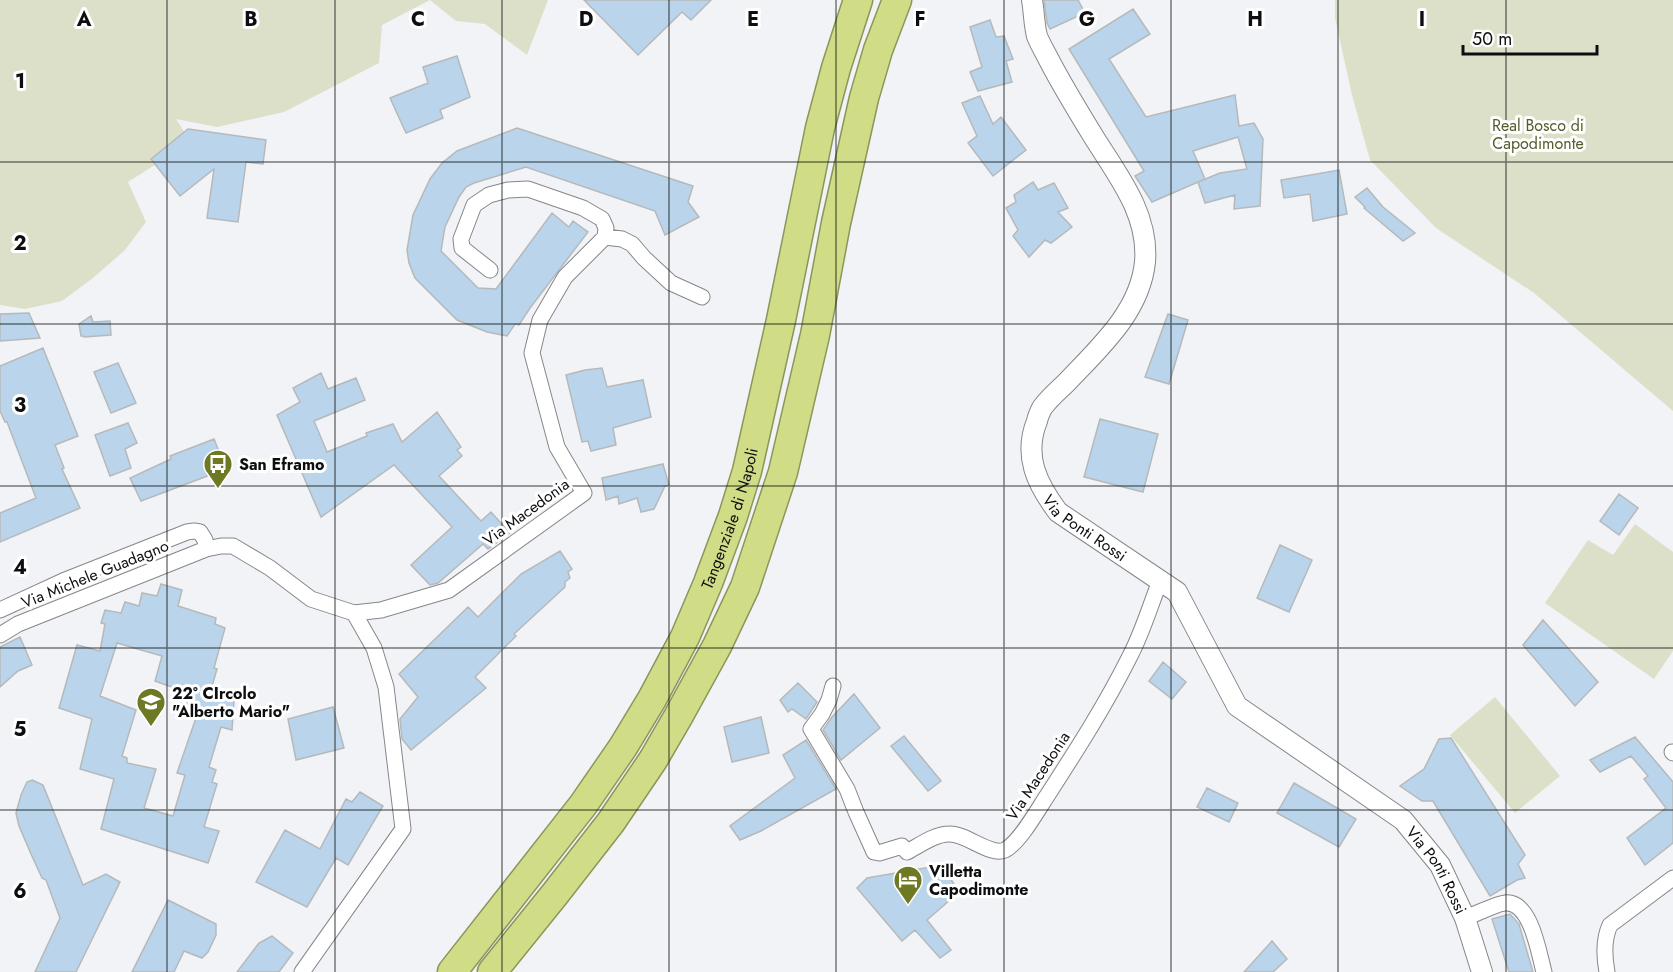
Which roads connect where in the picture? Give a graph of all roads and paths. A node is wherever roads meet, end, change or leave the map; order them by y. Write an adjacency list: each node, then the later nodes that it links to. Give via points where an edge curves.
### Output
1 (858, 0): 16 (highway, Tangenziale di Napoli, via 820,128 747,471 708,583 685,637 622,747 583,805)
2 (897, 0): 17 (highway, via 864,98 783,472 744,587 653,760 610,822)
3 (1032, 0): 8 (street, Via Ponti Rossi, via 1037,36 1138,212 1145,261 1136,295 1114,332 1041,409 1030,449 1035,475 1058,512)
4 (605, 237): 5 (street, via 602,219 584,208 528,189 489,195 474,205 461,239 462,248); 6 (street, via 632,244 671,283); 10 (street, Via Macedonia, via 565,277 540,320 532,353 557,447 584,493 449,590 381,610)
5 (490, 270)
6 (702, 297)
7 (206, 549): 9 (street, via 200,532 187,532 63,580); 10 (street, Via Macedonia, via 233,546 311,599); 11 (street, Via Michele Guadagno, via 18,624)
8 (1160, 581): 12 (street, Via Macedonia, via 1130,656 1084,739 1024,831 1000,851 956,834 940,835 907,852 902,846 879,853 872,850 847,789 811,729); 14 (street, Via Ponti Rossi, via 1177,592 1237,705 1403,820 1440,865)
9 (0, 610)
10 (354, 613): 15 (street, via 374,648 386,687 403,829)
11 (0, 635)
12 (833, 686)
13 (1673, 878): 20 (street, via 1610,925 1604,958)
14 (1465, 918): 18 (street, Via Ponti Rossi); 19 (street, via 1505,903 1516,905 1529,922)
15 (302, 972)
16 (452, 972)
17 (492, 972)
18 (1482, 972)
19 (1544, 972)
20 (1607, 972)

